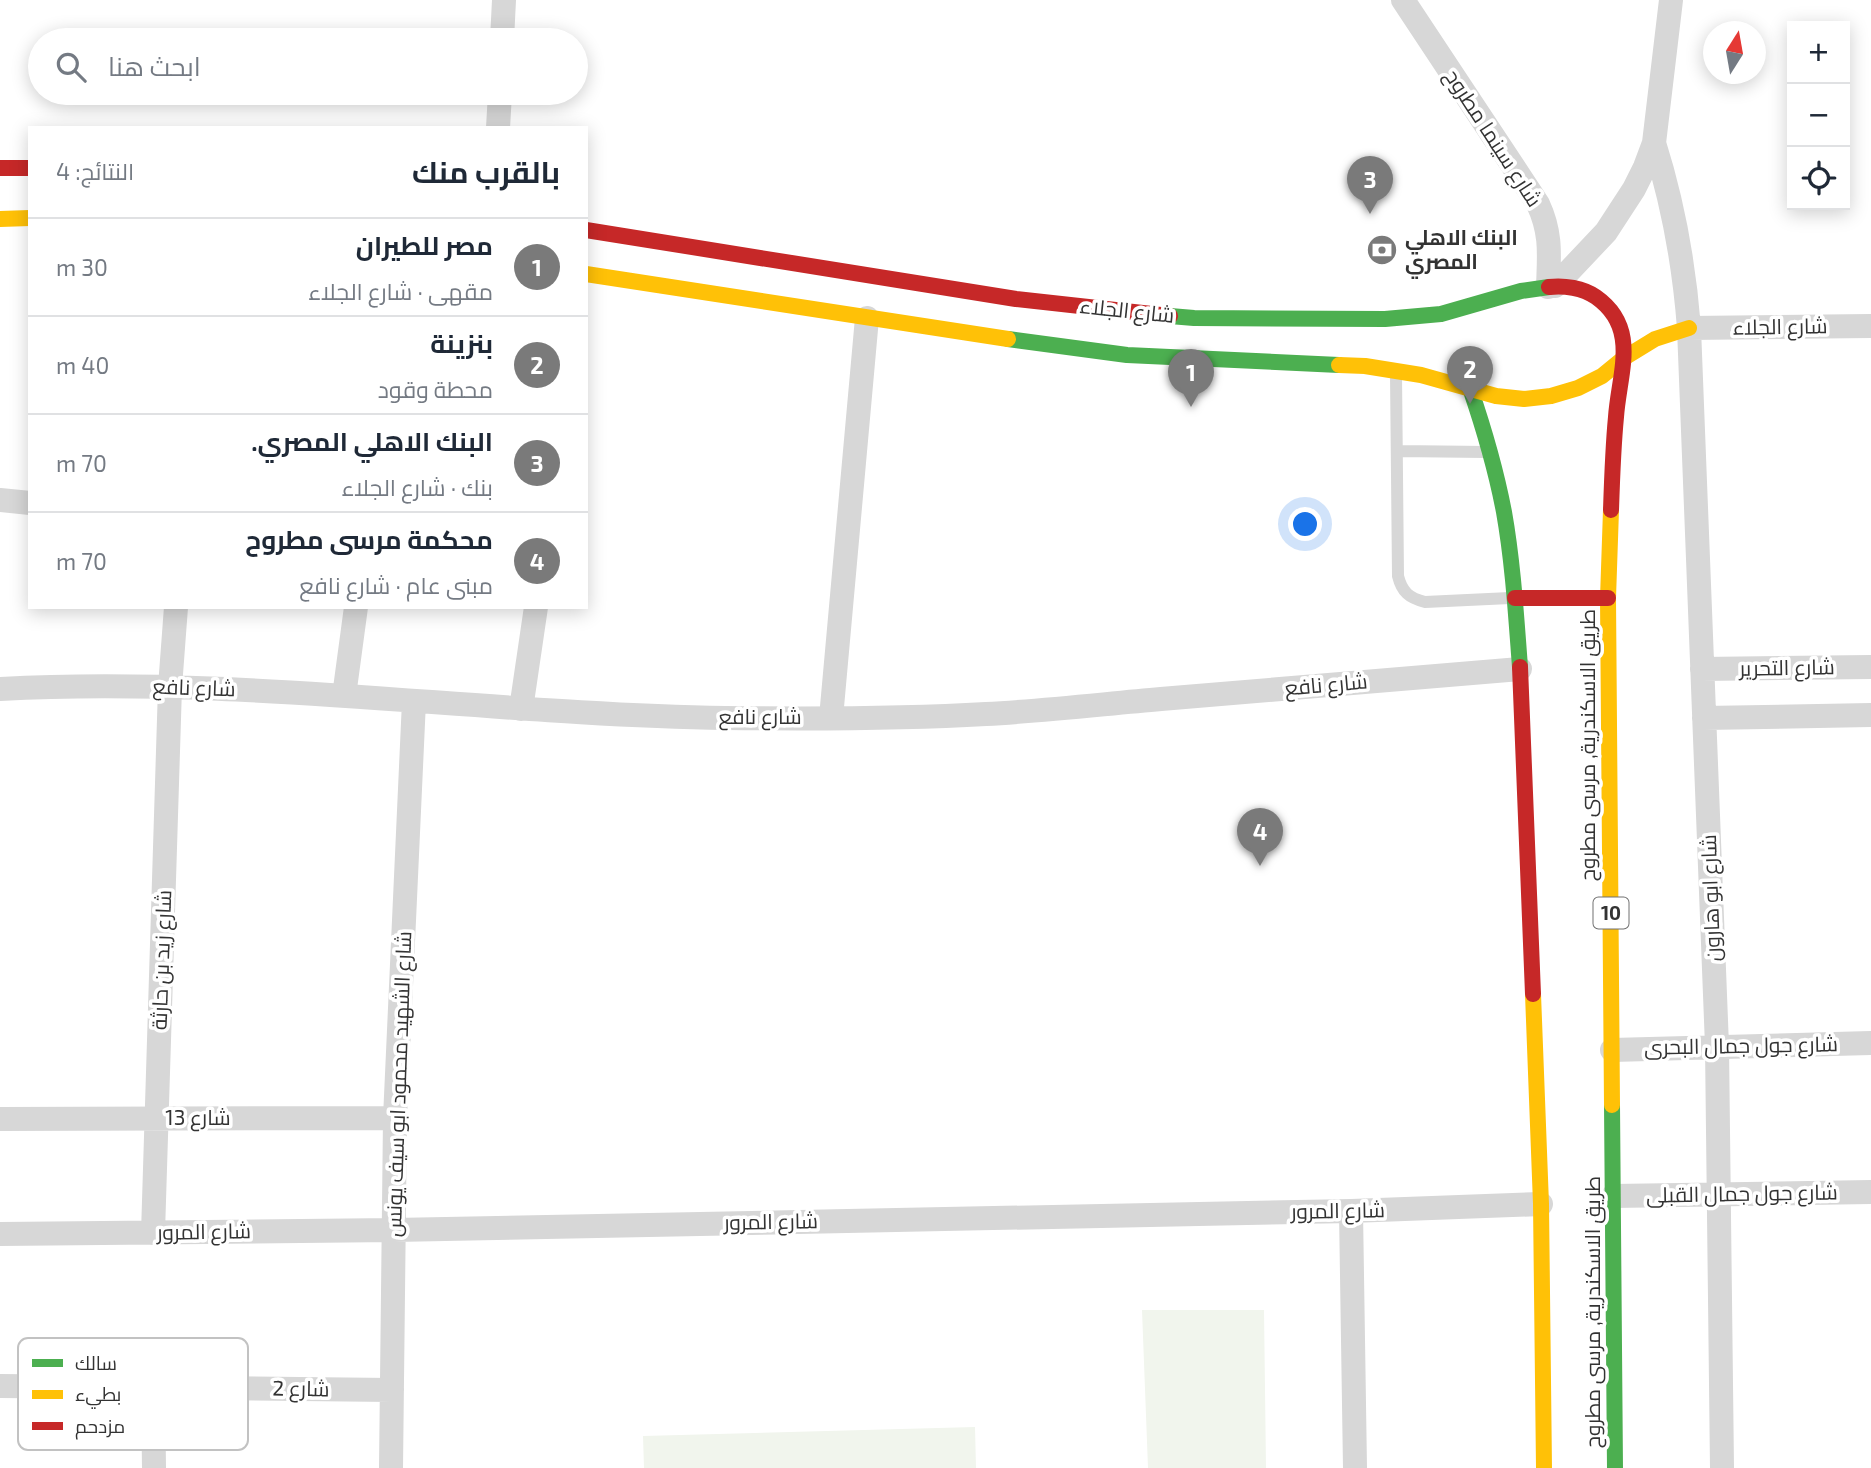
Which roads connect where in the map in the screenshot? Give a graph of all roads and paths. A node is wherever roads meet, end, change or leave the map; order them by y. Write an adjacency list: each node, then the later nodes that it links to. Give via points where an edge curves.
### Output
1 (504, 0): 4 (street)
2 (1403, 0): 14 (street, شارع سينما مطروح, via 1538,204 1548,230)
3 (1671, 0): 7 (street)
4 (503, 28)
5 (499, 105): 6 (street)
6 (498, 126)
7 (1654, 143): 14 (street, via 1620,211 1589,251); 17 (street, شارع ابو هارون, via 1676,227)
8 (0, 168): 9 (main road)
9 (28, 168)
10 (28, 218): 11 (main road)
11 (0, 219)
12 (588, 230): 14 (main road, شارع الجلاء, via 1016,299 1194,318 1413,317)
13 (588, 274): 15 (main road, شارع الجلاء)
14 (1552, 287): 18 (main road, شارع الجلاء, via 1575,288 1607,305 1624,339)
15 (867, 318): 19 (main road, شارع الجلاء, via 1126,355); 39 (street)
16 (1871, 326): 17 (street, شارع الجلاء)
17 (1689, 328): 18 (main road, شارع الجلاء, via 1655,339); 32 (street, شارع ابو هارون)
18 (1624, 358): 20 (main road, شارع الجلاء, via 1602,376 1551,396 1524,399); 26 (main road, طريق الاسكندرية, مرسى مطروح / 10, via 1614,440)
19 (1396, 370): 20 (main road, شارع الجلاء); 21 (lane)
20 (1470, 388): 22 (main road)
21 (1397, 451): 22 (lane); 25 (lane, via 1398,576 1406,594 1425,601)
22 (1490, 452): 25 (main road, via 1504,513)
23 (0, 500): 24 (street)
24 (28, 503)
25 (1515, 598): 26 (main road); 31 (main road)
26 (1608, 598): 43 (main road, طريق الاسكندرية, مرسى مطروح / 10)
27 (176, 609): 33 (street, شارع زيد بن حارثة)
28 (356, 609): 35 (street)
29 (536, 609): 37 (street)
30 (1871, 667): 32 (street, شارع التحرير)
31 (1520, 669): 39 (street, شارع نافع, via 985,714); 50 (main road)
32 (1702, 669): 40 (street, شارع ابو هارون)
33 (170, 687): 34 (street, شارع نافع); 35 (street, شارع نافع); 44 (street, شارع زيد بن حارثة)
34 (0, 688)
35 (344, 696): 36 (street, شارع نافع)
36 (414, 701): 37 (street, شارع نافع); 45 (street, شارع الشهيد محمود ابو سيف يونس)
37 (522, 709): 39 (street, شارع نافع)
38 (1871, 715): 40 (street)
39 (831, 718)
40 (1704, 718): 42 (street, شارع ابو هارون)
41 (1871, 1043): 42 (street, شارع جول جمال البحرى)
42 (1717, 1046): 43 (street, شارع جول جمال البحرى); 48 (street, شارع ابو هارون)
43 (1612, 1049): 49 (main road, طريق الاسكندرية, مرسى مطروح / 10)
44 (157, 1118): 45 (street, شارع 13); 46 (street, شارع 13); 53 (street, شارع زيد بن حارثة)
45 (396, 1118): 52 (street, شارع الشهيد محمود ابو سيف يونس)
46 (0, 1119)
47 (1871, 1192): 48 (street, شارع جول جمال القبلى)
48 (1720, 1194): 49 (street, شارع جول جمال القبلى); 65 (street, شارع ابو هارون)
49 (1613, 1196): 64 (main road, طريق الاسكندرية, مرسى مطروح / 10)
50 (1541, 1204): 51 (street, شارع المرور); 63 (main road)
51 (1351, 1211): 52 (street, شارع المرور); 62 (street)
52 (394, 1230): 53 (street, شارع المرور); 58 (street, شارع الشهيد محمود ابو سيف يونس)
53 (153, 1233): 54 (street, شارع المرور)
54 (0, 1234)
55 (0, 1386): 56 (street, شارع 2)
56 (18, 1386)
57 (248, 1389): 58 (street, شارع 2)
58 (392, 1390): 61 (street, شارع الشهيد محمود ابو سيف يونس)
59 (153, 1450): 60 (street)
60 (153, 1468)
61 (391, 1468)
62 (1355, 1468)
63 (1544, 1468)
64 (1615, 1468)
65 (1722, 1468)

